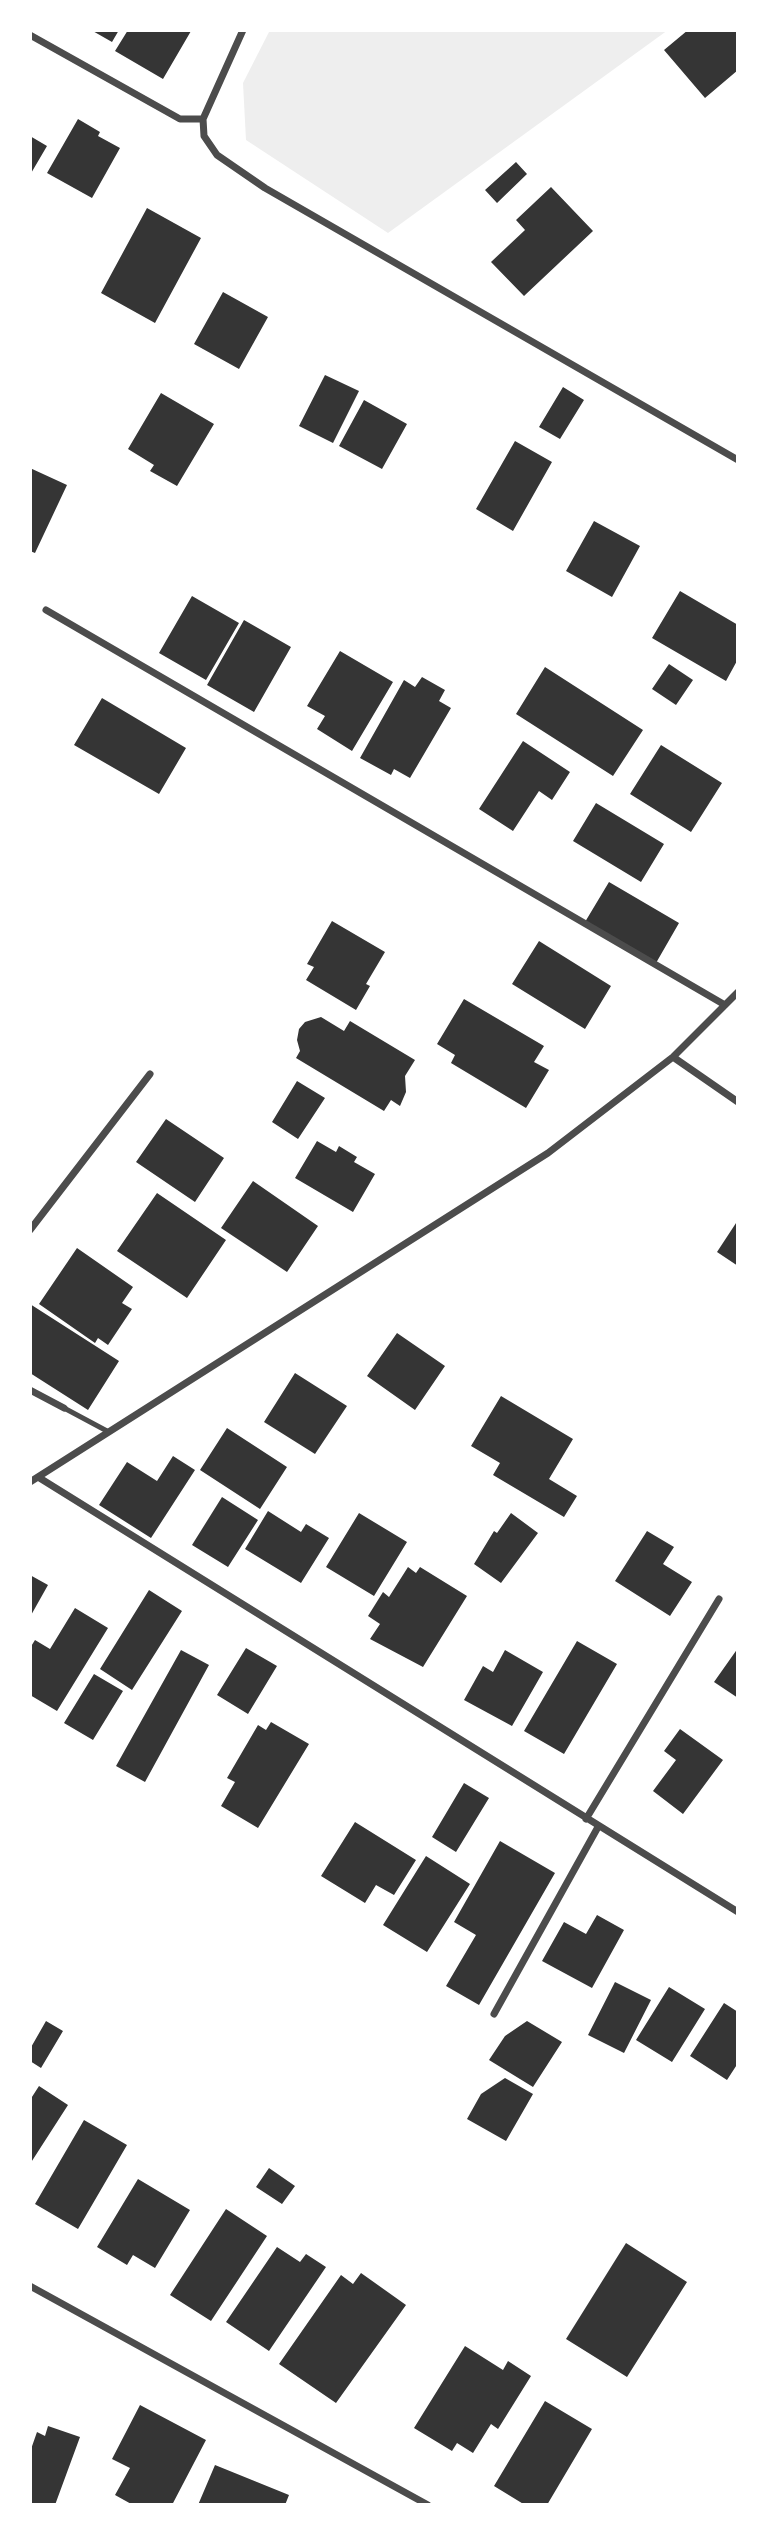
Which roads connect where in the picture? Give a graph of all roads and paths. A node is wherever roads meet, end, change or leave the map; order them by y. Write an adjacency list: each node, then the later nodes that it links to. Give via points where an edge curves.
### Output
1 (243, 30): 3 (street)
2 (30, 35): 3 (street, via 180,119)
3 (203, 119): 4 (street, via 204,136 217,155 265,188)
4 (738, 460)
5 (46, 610): 7 (street)
6 (738, 992): 7 (street)
7 (725, 1004): 8 (street)
8 (673, 1057): 10 (street); 14 (street, via 548,1153)
9 (150, 1074): 11 (street)
10 (738, 1102)
11 (30, 1230)
12 (30, 1390): 13 (street)
13 (64, 1408): 14 (lane)
14 (107, 1431): 15 (street)
15 (38, 1477): 16 (street); 18 (street)
16 (30, 1482)
17 (719, 1599): 18 (street)
18 (586, 1819): 19 (street)
19 (598, 1827): 20 (street); 21 (street)
20 (738, 1912)
21 (494, 2014)
22 (30, 2286): 23 (street)
23 (428, 2505)

